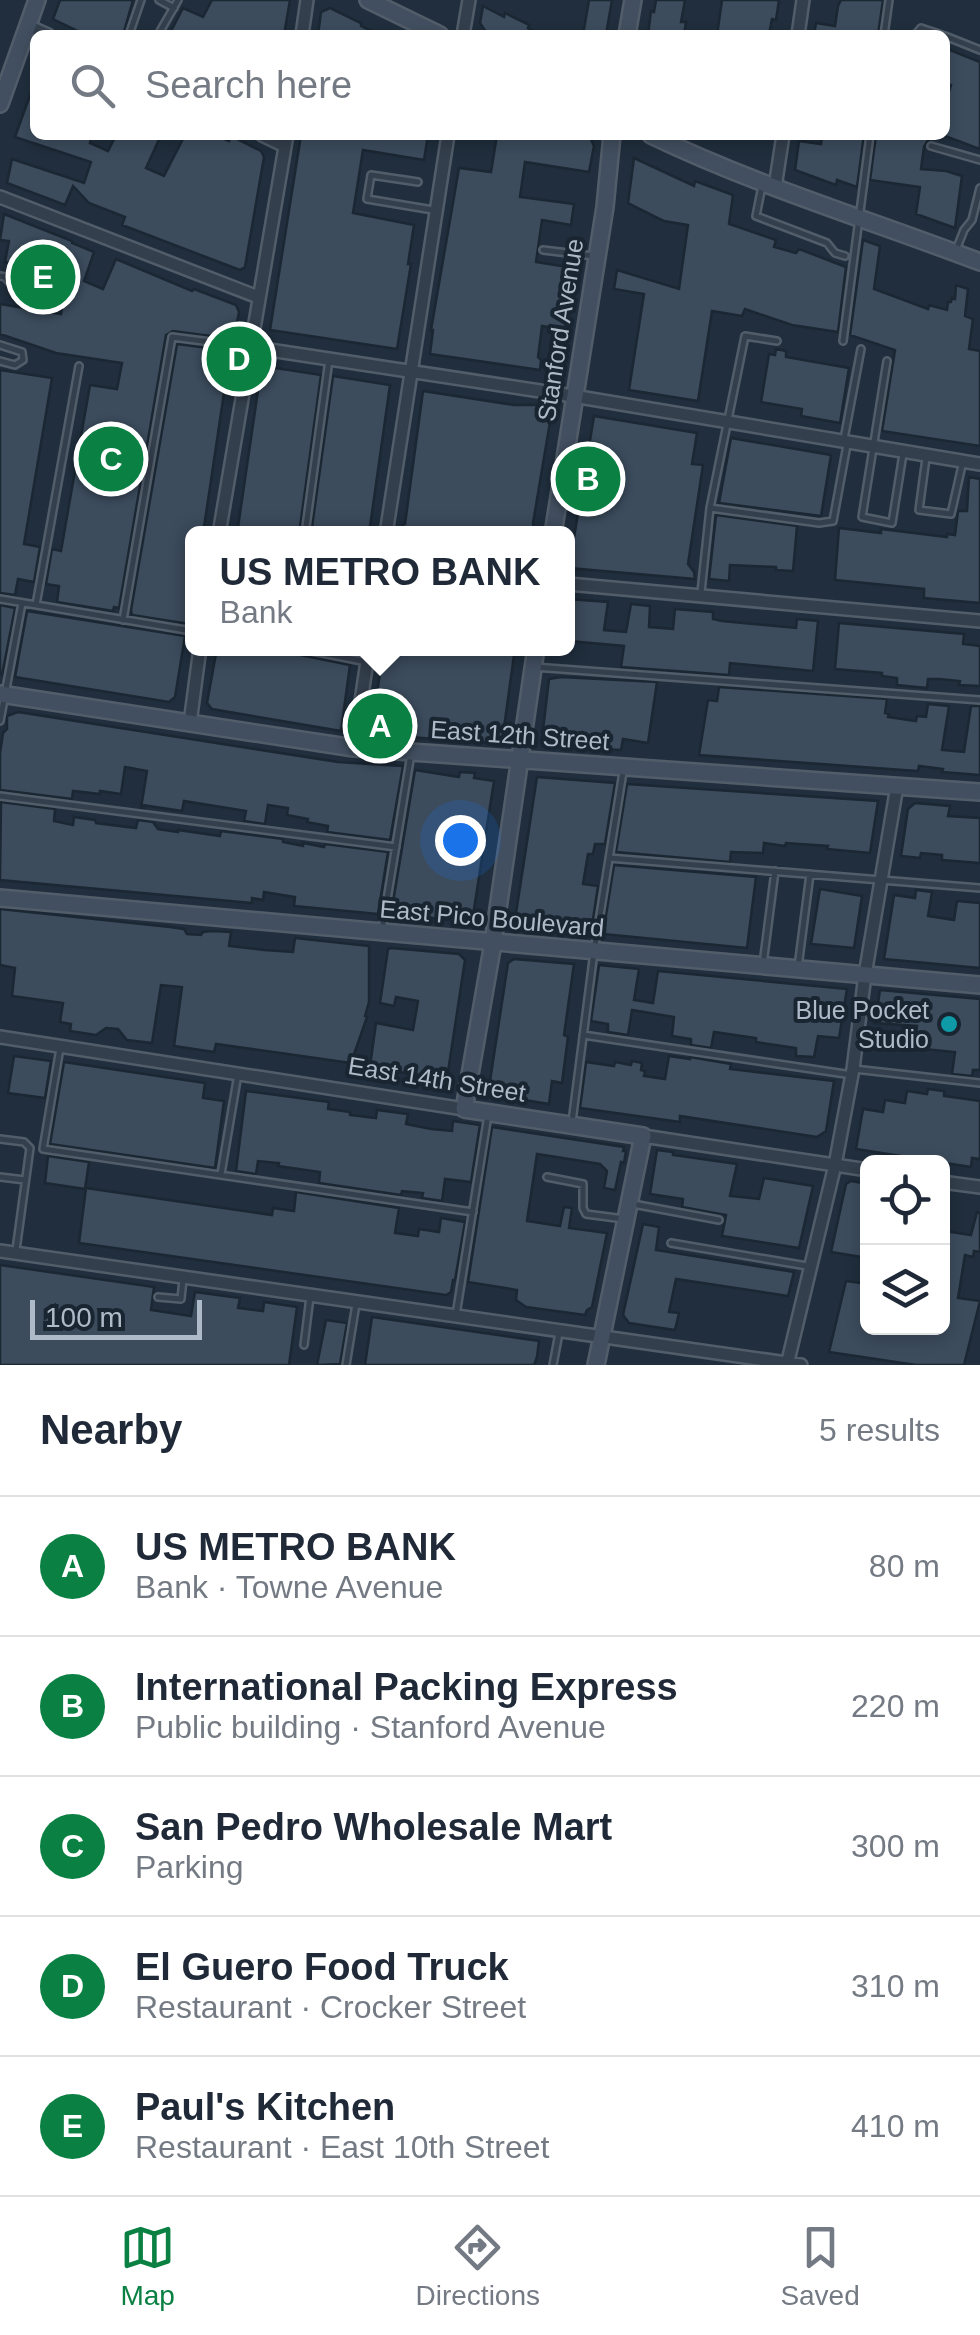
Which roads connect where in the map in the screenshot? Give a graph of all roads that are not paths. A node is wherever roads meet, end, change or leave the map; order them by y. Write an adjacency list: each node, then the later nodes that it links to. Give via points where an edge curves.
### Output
1 (37, 0): 12 (street)
2 (141, 0): 14 (lane)
3 (159, 0): 11 (lane)
4 (178, 0): 11 (lane)
5 (307, 0): 16 (street)
6 (368, 0): 17 (street)
7 (469, 0): 18 (street)
8 (633, 0): 19 (street)
9 (803, 0): 20 (street)
10 (890, 0): 21 (lane)
11 (174, 8): 15 (lane)
12 (28, 26): 13 (street); 24 (street)
13 (37, 30)
14 (132, 30)
15 (161, 30)
16 (303, 30)
17 (426, 30)
18 (464, 30)
19 (628, 30)
20 (799, 30)
21 (885, 30)
22 (950, 38): 23 (lane)
23 (980, 50)
24 (0, 104)
25 (286, 140): 46 (street)
26 (447, 140): 37 (street)
27 (611, 140): 41 (street, Stanford Avenue)
28 (782, 140): 34 (street)
29 (869, 140): 38 (lane)
30 (682, 142): 34 (street)
31 (930, 146): 32 (lane)
32 (980, 160)
33 (418, 182): 37 (lane, via 371,174 367,199)
34 (769, 185): 38 (street); 42 (lane, via 756,216)
35 (980, 188): 40 (lane)
36 (0, 197): 46 (street)
37 (436, 210): 56 (street)
38 (858, 217): 40 (street); 48 (lane)
39 (542, 250): 41 (lane)
40 (956, 252): 43 (street)
41 (598, 256): 57 (street, Stanford Avenue)
42 (844, 256)
43 (980, 262)
44 (0, 276): 45 (lane, via 16,291)
45 (52, 297)
46 (258, 297): 50 (street)
47 (777, 341): 58 (lane, via 745,336)
48 (843, 341)
49 (0, 345): 53 (lane, via 22,352 23,360)
50 (250, 347): 52 (street); 66 (street); 75 (lane, via 172,337)
51 (861, 349): 59 (lane)
52 (329, 360): 56 (street); 67 (lane)
53 (0, 361)
54 (887, 361): 60 (lane)
55 (79, 366): 74 (lane)
56 (410, 370): 57 (street); 68 (street)
57 (574, 396): 58 (street); 69 (street, Stanford Avenue)
58 (726, 422): 59 (street); 65 (lane)
59 (846, 442): 60 (street); 65 (lane, via 833,521)
60 (873, 446): 61 (street); 61 (lane, via 862,517 892,522)
61 (903, 451): 62 (street)
62 (926, 455): 63 (street); 63 (lane, via 919,510 950,514)
63 (963, 461): 64 (street)
64 (980, 464)
65 (710, 508): 71 (lane)
66 (220, 526)
67 (306, 526)
68 (387, 526)
69 (554, 526)
70 (575, 585): 71 (street)
71 (701, 596): 76 (street)
72 (0, 599): 73 (lane)
73 (22, 603): 74 (lane); 82 (lane)
74 (36, 605): 75 (lane)
75 (123, 620): 77 (lane)
76 (980, 621)
77 (185, 630)
78 (199, 656): 85 (street)
79 (368, 656): 86 (street)
80 (535, 656): 81 (street)
81 (533, 666): 83 (lane); 88 (street)
82 (2, 694): 84 (lane); 85 (street, East 12th Street)
83 (980, 700)
84 (0, 720)
85 (190, 723): 86 (street, East 12th Street)
86 (354, 748): 87 (street, East 12th Street)
87 (411, 754): 88 (street, East 12th Street); 93 (lane)
88 (520, 760): 89 (street, East 12th Street); 101 (street)
89 (624, 767): 90 (street, East 12th Street); 94 (lane)
90 (897, 786): 91 (street, East 12th Street); 97 (street)
91 (980, 792)
92 (0, 796): 93 (lane)
93 (396, 847): 100 (lane)
94 (610, 858): 95 (lane); 102 (lane)
95 (775, 871): 96 (lane); 103 (lane)
96 (810, 874): 97 (lane); 104 (lane)
97 (882, 880): 98 (lane); 105 (street)
98 (980, 888)
99 (0, 898): 100 (street, East Pico Boulevard)
100 (382, 934): 101 (street, East Pico Boulevard)
101 (493, 943): 102 (street, East Pico Boulevard); 113 (street)
102 (594, 952): 103 (street, East Pico Boulevard); 107 (lane)
103 (762, 967): 104 (street, East Pico Boulevard)
104 (798, 970): 105 (street, East Pico Boulevard)
105 (865, 975): 106 (street, East Pico Boulevard); 110 (street)
106 (980, 985)
107 (583, 1036): 110 (lane); 115 (lane)
108 (0, 1037): 109 (street, East 14th Street)
109 (60, 1046): 111 (street, East 14th Street); 120 (lane, via 43,1149)
110 (853, 1072): 112 (lane); 118 (street)
111 (238, 1074): 113 (street, East 14th Street); 120 (lane)
112 (980, 1084)
113 (464, 1109): 114 (street, East 14th Street)
114 (489, 1112): 115 (street, East 14th Street); 127 (lane)
115 (572, 1125): 116 (street, East 14th Street)
116 (644, 1136): 118 (street, East 14th Street); 126 (street)
117 (0, 1140): 123 (lane, via 28,1144)
118 (834, 1165): 119 (street, East 14th Street); 132 (street)
119 (860, 1169)
120 (222, 1174): 127 (lane)
121 (0, 1177): 123 (lane)
122 (547, 1177): 126 (lane, via 583,1184 586,1214)
123 (25, 1180): 131 (lane)
124 (950, 1183): 125 (street)
125 (980, 1188)
126 (628, 1211): 128 (lane); 139 (street)
127 (473, 1212): 137 (lane)
128 (720, 1220)
129 (671, 1243): 132 (lane)
130 (0, 1251): 131 (street)
131 (15, 1253): 133 (street)
132 (810, 1266): 141 (street)
133 (184, 1276): 134 (street); 135 (lane, via 180,1298)
134 (311, 1294): 136 (street); 140 (lane)
135 (158, 1297)
136 (356, 1301): 137 (street); 142 (lane)
137 (456, 1315): 138 (street)
138 (560, 1330): 139 (street); 143 (lane)
139 (603, 1337): 141 (street); 144 (street)
140 (304, 1345)
141 (792, 1364)
142 (346, 1365)
143 (554, 1365)
144 (596, 1365)

